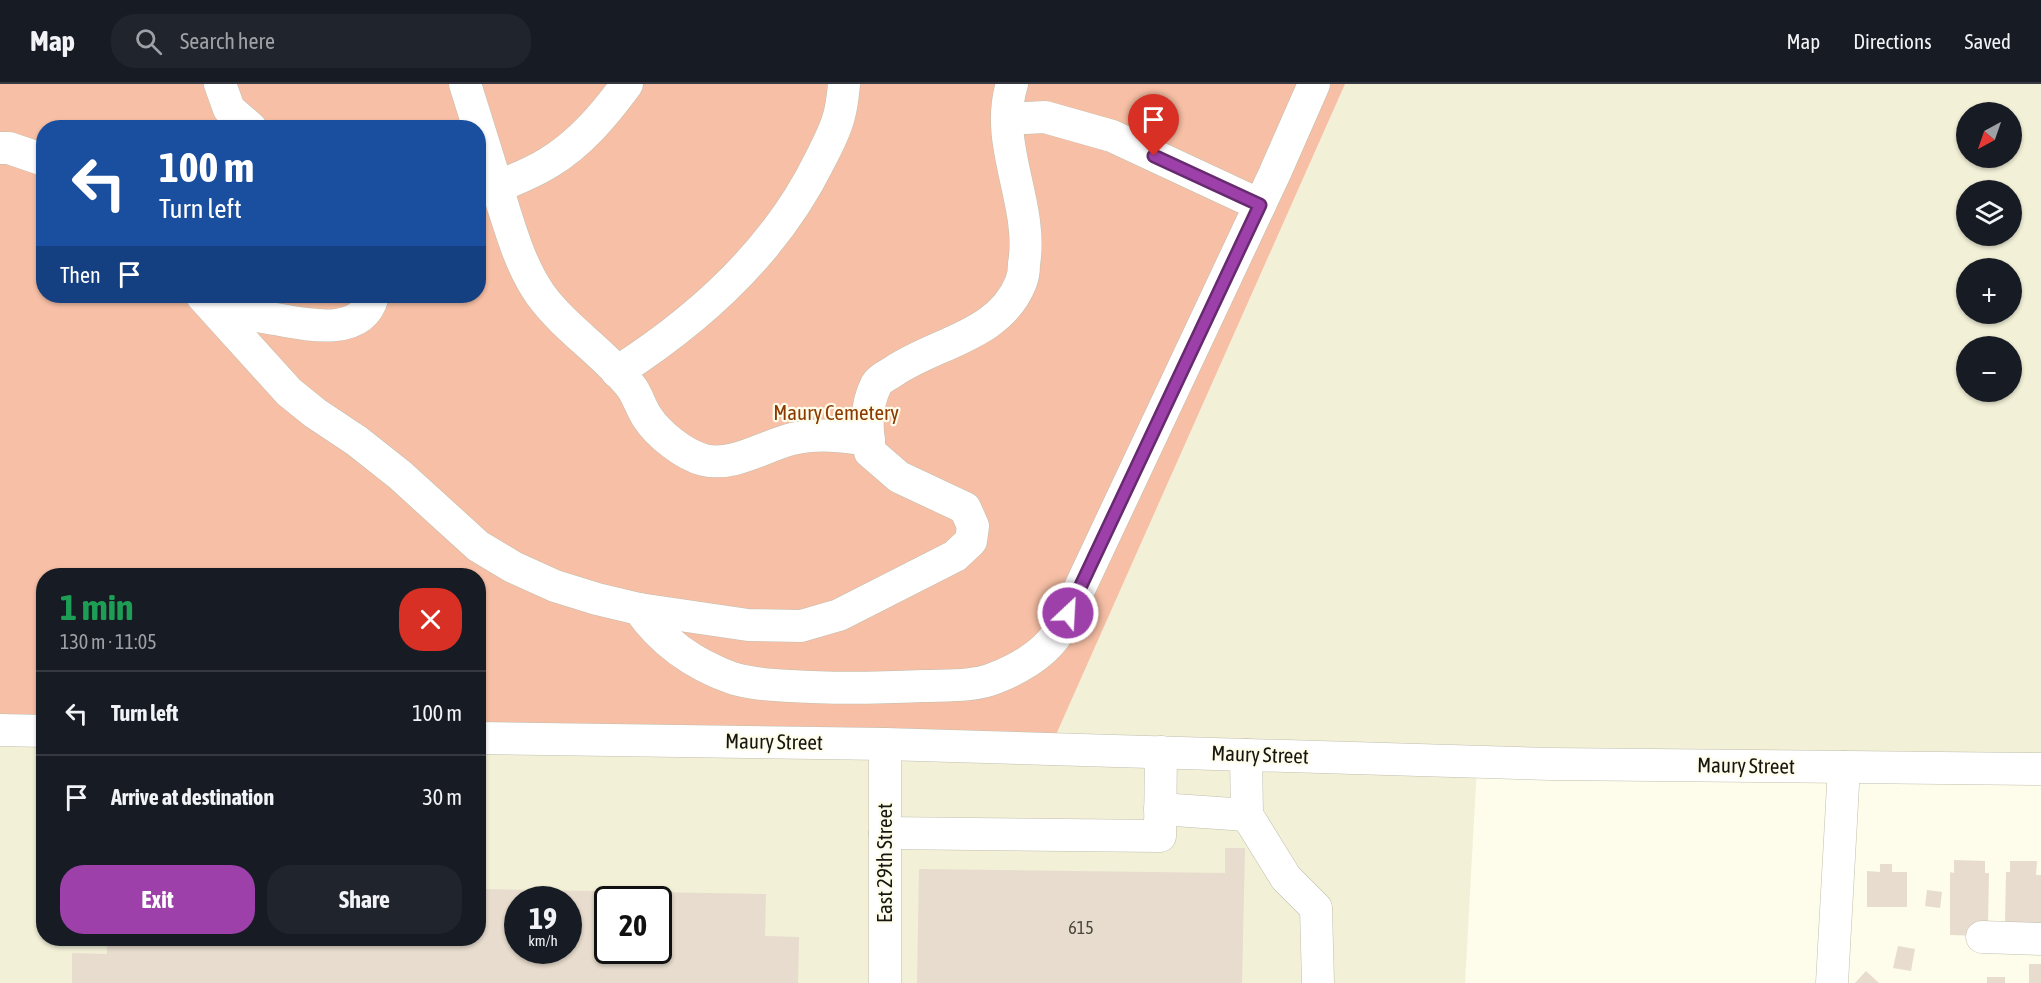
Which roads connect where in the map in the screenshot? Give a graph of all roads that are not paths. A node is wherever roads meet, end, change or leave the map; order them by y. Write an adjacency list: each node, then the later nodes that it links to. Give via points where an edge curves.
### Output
1 (220, 84): 8 (street, via 229,109)
2 (465, 84): 9 (street)
3 (627, 84): 13 (street, via 572,146 550,162)
4 (844, 84): 18 (street, via 839,117 825,151 782,225 716,296)
5 (1012, 84): 7 (street, via 1007,100)
6 (1314, 84): 14 (street)
7 (1008, 119): 14 (street, via 1045,117 1112,136); 19 (street, via 1011,157 1026,226 1022,281 1008,307 986,327 899,367 877,382 868,404)
8 (242, 120)
9 (476, 120)
10 (3, 141): 12 (street)
11 (486, 152): 13 (street)
12 (36, 156)
13 (497, 187): 18 (street, via 518,254 540,293 559,317)
14 (1260, 205): 20 (street, via 1068,613 1055,637 1018,667 993,680 960,685 766,685 734,679 704,666 653,629)
15 (209, 303): 17 (street)
16 (371, 303): 17 (street, via 355,320 338,324 314,326 255,315)
17 (224, 318): 20 (street, via 290,392 400,475 478,546 555,586)
18 (617, 372): 19 (street, via 664,435 704,460 726,461 816,435)
19 (868, 440): 20 (street, via 870,452 899,477 965,508 972,533 970,541 955,556 839,615 801,626 748,626)
20 (639, 609)
21 (0, 730): 22 (street)
22 (36, 731)
23 (486, 738): 24 (street, Maury Street)
24 (885, 744): 25 (street, Maury Street); 31 (street, East 29th Street)
25 (1161, 752): 26 (street, Maury Street); 29 (street)
26 (1246, 754): 27 (street, Maury Street, via 1550,764); 30 (street)
27 (1844, 767): 28 (street, Maury Street); 36 (street)
28 (2041, 769)
29 (1160, 809): 30 (street); 31 (street, via 1160,836)
30 (1247, 815): 35 (street, via 1286,878 1316,908)
31 (885, 833): 34 (street, East 29th Street)
32 (1983, 937): 33 (street)
33 (2041, 939)
34 (885, 983)
35 (1318, 983)
36 (1832, 983)

